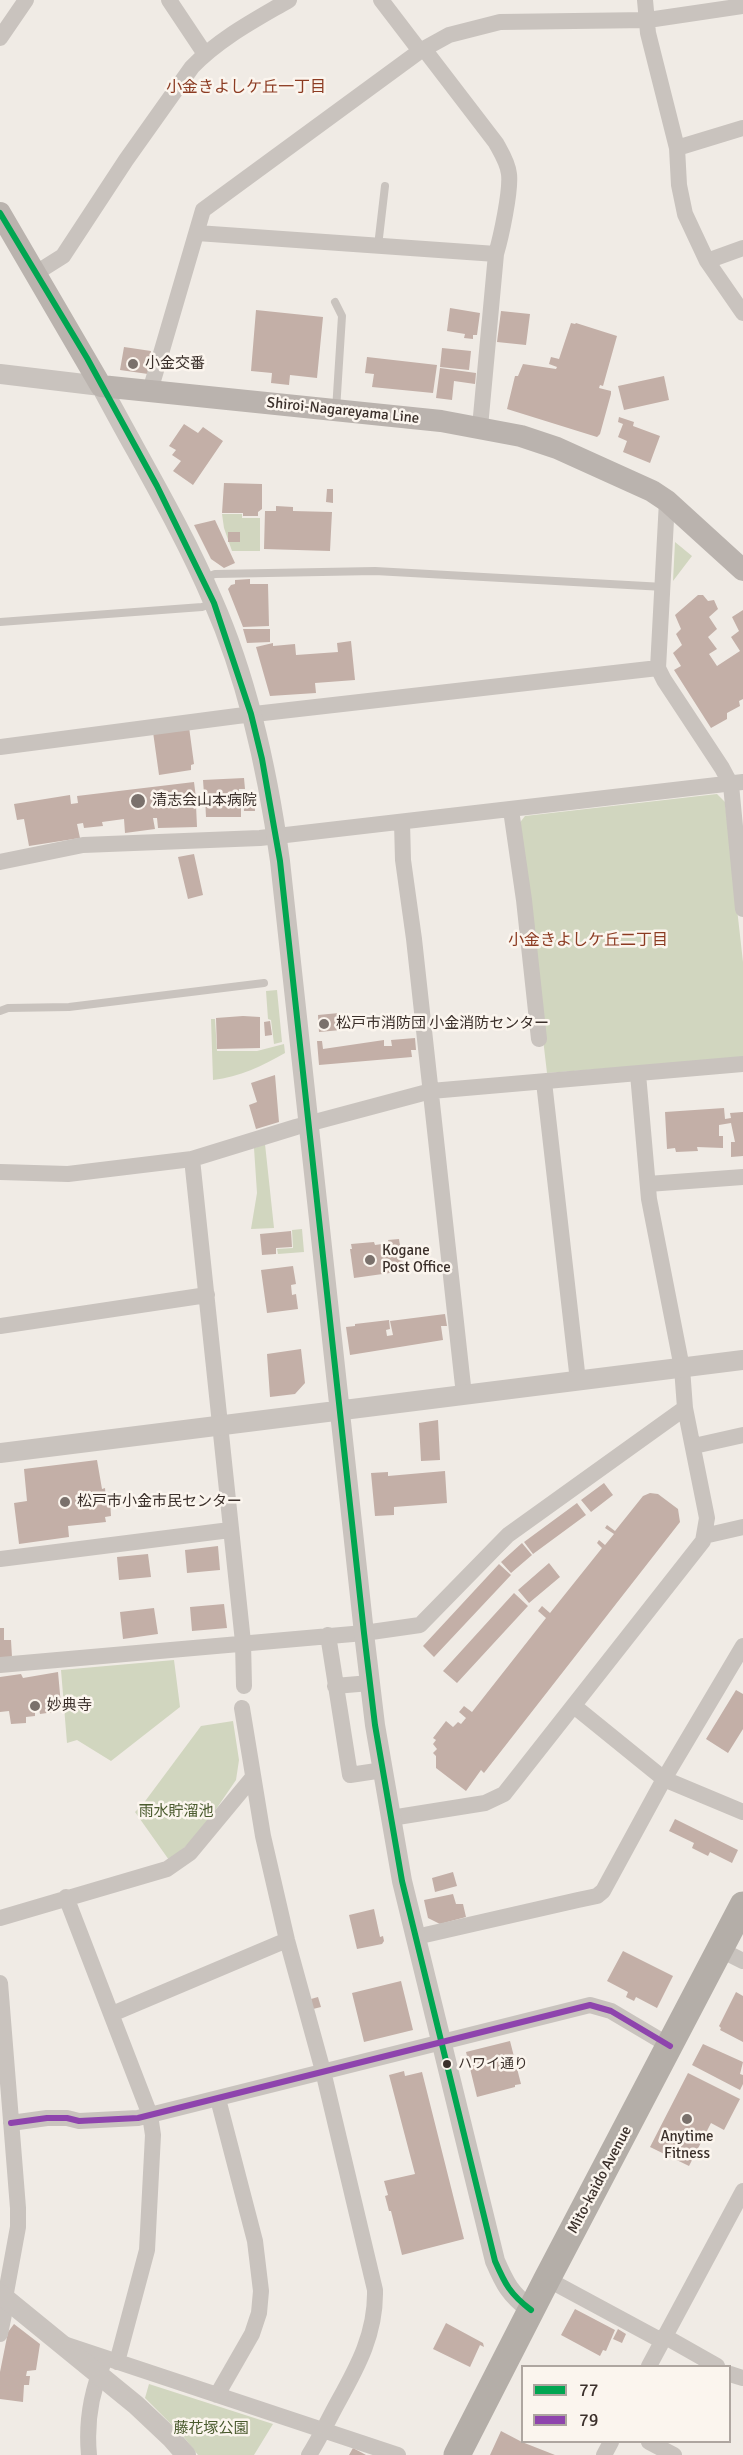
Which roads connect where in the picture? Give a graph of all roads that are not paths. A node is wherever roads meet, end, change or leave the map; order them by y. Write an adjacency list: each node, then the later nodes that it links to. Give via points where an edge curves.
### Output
1 (27, 0): 8 (street)
2 (169, 0): 10 (street)
3 (289, 0): 10 (street)
4 (381, 0): 9 (street)
5 (645, 0): 7 (street)
6 (743, 6): 7 (street)
7 (648, 20): 9 (street, via 500,22 449,35); 12 (street)
8 (0, 38)
9 (422, 50): 15 (street, via 203,210); 18 (street, via 504,157 509,174)
10 (205, 54): 20 (street, via 192,66 63,256)
11 (743, 128): 12 (street)
12 (677, 148): 19 (street, via 685,214)
13 (385, 186): 16 (lane)
14 (0, 213): 20 (main road)
15 (196, 233): 16 (street); 25 (street)
16 (378, 246): 18 (street)
17 (743, 248): 19 (street)
18 (496, 254): 27 (street)
19 (707, 261): 22 (street)
20 (36, 273): 24 (main road)
21 (335, 302): 26 (lane, via 342,316)
22 (743, 313)
23 (0, 375): 24 (street)
24 (101, 386): 25 (main road, Shiroi-Nagareyama Line); 30 (street)
25 (150, 391): 26 (main road, Shiroi-Nagareyama Line)
26 (336, 410): 27 (main road, Shiroi-Nagareyama Line)
27 (480, 427): 28 (main road, Shiroi-Nagareyama Line, via 557,448)
28 (667, 501): 29 (main road, Shiroi-Nagareyama Line); 31 (street)
29 (743, 570)
30 (203, 578): 31 (lane, via 215,574 375,571); 32 (street)
31 (664, 587): 34 (street)
32 (214, 603): 33 (lane); 35 (street)
33 (0, 622)
34 (658, 668): 35 (street); 37 (street, via 722,768)
35 (251, 714): 36 (street); 40 (street)
36 (0, 747)
37 (737, 784): 38 (street); 42 (street)
38 (511, 810): 39 (street); 45 (street)
39 (402, 822): 40 (street); 49 (street, via 406,889)
40 (276, 836): 41 (street, via 83,844); 50 (street)
41 (0, 862)
42 (743, 909)
43 (264, 983): 44 (lane)
44 (0, 1011)
45 (539, 1039)
46 (743, 1065): 47 (street)
47 (638, 1074): 48 (street); 54 (street)
48 (544, 1082): 49 (street); 59 (street)
49 (431, 1091): 50 (street); 60 (street)
50 (309, 1124): 51 (street); 62 (street)
51 (192, 1160): 52 (street, via 68,1174); 55 (street)
52 (0, 1172)
53 (743, 1177): 54 (street)
54 (648, 1184): 58 (street)
55 (207, 1295): 56 (street); 63 (street)
56 (0, 1326)
57 (743, 1360): 58 (street)
58 (682, 1368): 59 (street); 61 (street)
59 (579, 1381): 60 (street)
60 (464, 1395): 62 (street)
61 (685, 1408): 65 (street); 71 (street, via 508,1535 420,1625)
62 (340, 1410): 63 (street); 71 (street)
63 (221, 1427): 66 (street); 68 (street)
64 (743, 1435): 65 (street)
65 (694, 1446): 69 (street, via 707,1518)
66 (0, 1454)
67 (743, 1527): 69 (street)
68 (230, 1530): 70 (street); 73 (street)
69 (704, 1536): 79 (street)
70 (0, 1559)
71 (364, 1633): 72 (street); 76 (street)
72 (328, 1635): 73 (street); 78 (street)
73 (243, 1642): 75 (street); 77 (street)
74 (743, 1646): 83 (street)
75 (0, 1665)
76 (370, 1683): 78 (street); 81 (street)
77 (244, 1686)
78 (335, 1686): 81 (street, via 350,1775)
79 (574, 1706): 83 (street); 85 (street, via 504,1794 485,1803)
80 (242, 1708): 82 (street)
81 (382, 1770): 85 (street)
82 (253, 1777): 86 (street, via 190,1853 167,1869); 90 (street)
83 (664, 1779): 84 (street); 89 (street, via 597,1896)
84 (743, 1812)
85 (391, 1818): 89 (street)
86 (66, 1897): 88 (street); 93 (street)
87 (743, 1905): 91 (highway, Mito-kaido Avenue)
88 (0, 1918)
89 (416, 1937): 95 (street)
90 (287, 1940): 93 (street); 97 (street)
91 (731, 1955): 96 (highway, Mito-kaido Avenue)
92 (0, 1983): 94 (street)
93 (112, 2014): 99 (street)
94 (2, 2028): 100 (street)
95 (442, 2042): 96 (street, via 590,2005 610,2011); 97 (street); 104 (street, via 495,2260 506,2286)
96 (670, 2046): 102 (highway, Mito-kaido Avenue)
97 (323, 2070): 98 (street); 111 (street, via 372,2273 375,2308 362,2358)
98 (218, 2098): 99 (street); 110 (street, via 255,2241 261,2291 252,2334)
99 (150, 2115): 100 (street, via 124,2120 47,2118); 107 (street, via 153,2135 147,2250)
100 (11, 2123): 103 (street, via 18,2228)
101 (743, 2191): 106 (street)
102 (547, 2279): 104 (highway, Mito-kaido Avenue); 106 (street)
103 (4, 2297): 105 (street); 107 (street, via 61,2343)
104 (531, 2310): 117 (highway, Mito-kaido Avenue)
105 (0, 2334)
106 (663, 2339): 108 (street); 109 (street)
107 (107, 2364): 110 (street); 113 (street, via 90,2416); 114 (street)
108 (650, 2365)
109 (713, 2365)
110 (217, 2395): 111 (street)
111 (324, 2430): 115 (street); 116 (street)
112 (651, 2443): 118 (street)
113 (89, 2455)
114 (186, 2455)
115 (309, 2455)
116 (398, 2455)
117 (457, 2455)
118 (674, 2455)

